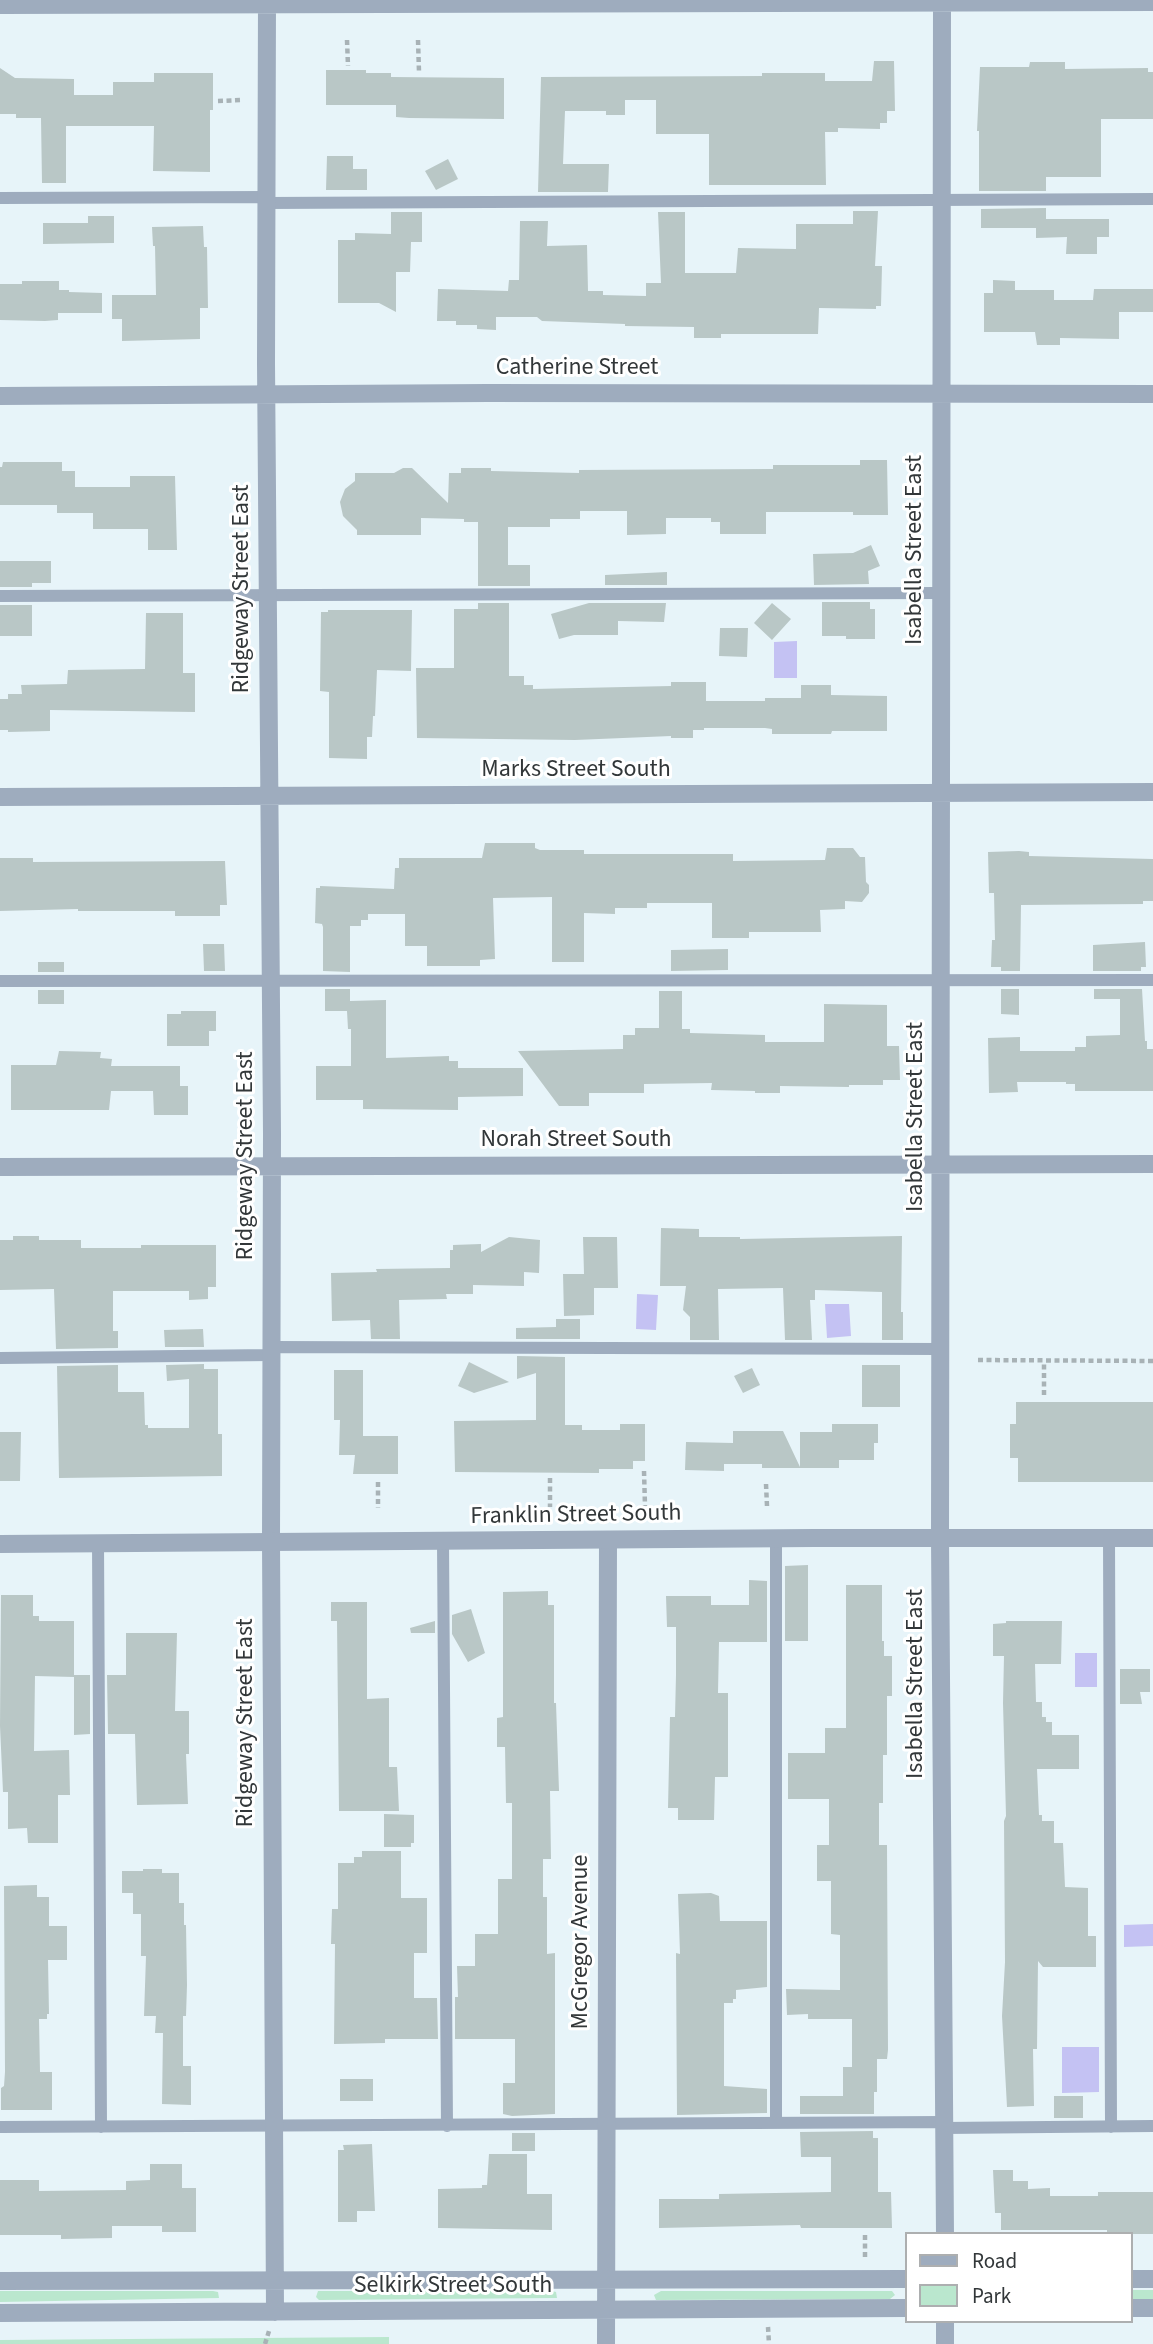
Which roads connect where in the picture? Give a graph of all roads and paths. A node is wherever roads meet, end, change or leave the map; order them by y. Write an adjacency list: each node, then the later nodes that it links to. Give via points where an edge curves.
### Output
1 (942, 1): 2 (street); 3 (street); 14 (street, Isabella Street East)
2 (267, 2): 4 (street); 13 (street, Ridgeway Street East)
3 (1153, 2)
4 (0, 5)
5 (347, 40): 7 (path)
6 (418, 40): 8 (path)
7 (348, 66)
8 (419, 72)
9 (243, 100): 10 (path)
10 (218, 101)
11 (0, 198): 13 (lane)
12 (1153, 199): 14 (lane)
13 (267, 200): 14 (lane); 16 (street, Ridgeway Street East)
14 (941, 201): 17 (street, Isabella Street East)
15 (1153, 394): 17 (street, Catherine Street)
16 (267, 395): 17 (street, Catherine Street); 18 (street, Catherine Street); 20 (street, Ridgeway Street East)
17 (941, 395): 19 (street, Isabella Street East)
18 (0, 396)
19 (940, 593): 20 (lane); 22 (street, Isabella Street East)
20 (268, 594): 21 (lane); 25 (street, Ridgeway Street East)
21 (0, 596)
22 (940, 792): 23 (street, Marks Street South); 25 (street, Marks Street South); 26 (street, Isabella Street East)
23 (1153, 792)
24 (0, 797): 25 (street, Marks Street South)
25 (268, 797): 27 (street, Ridgeway Street East)
26 (941, 979): 27 (lane); 28 (lane); 30 (street, Isabella Street East)
27 (271, 980): 29 (lane); 33 (street, Ridgeway Street East)
28 (1153, 980)
29 (0, 981)
30 (942, 1164): 31 (street, Norah Street South); 33 (street, Norah Street South); 34 (street, Isabella Street East)
31 (1153, 1164)
32 (0, 1167): 33 (street, Norah Street South)
33 (271, 1167): 35 (street, Ridgeway Street East)
34 (941, 1349): 35 (lane); 49 (street, Isabella Street East)
35 (271, 1351): 36 (lane); 54 (street, Ridgeway Street East)
36 (0, 1358)
37 (978, 1360): 38 (path)
38 (1044, 1361): 39 (path); 40 (path)
39 (1153, 1362)
40 (1044, 1395)
41 (644, 1471): 45 (path)
42 (550, 1479): 47 (path)
43 (378, 1482): 48 (path)
44 (766, 1484): 46 (path)
45 (645, 1506)
46 (767, 1506)
47 (550, 1507)
48 (378, 1508)
49 (940, 1538): 50 (street, Franklin Street South); 52 (street, Franklin Street South); 60 (street, Isabella Street East)
50 (1110, 1538): 51 (street, Franklin Street South); 66 (lane)
51 (1153, 1538)
52 (776, 1539): 53 (street, Franklin Street South); 58 (lane)
53 (608, 1540): 56 (street, Franklin Street South); 59 (street, McGregor Avenue)
54 (271, 1541): 55 (street, Franklin Street South); 56 (street, Franklin Street South); 65 (street, Ridgeway Street East)
55 (98, 1542): 57 (street, Franklin Street South); 64 (lane)
56 (443, 1542): 61 (lane)
57 (0, 1544)
58 (776, 2123): 59 (lane); 60 (lane)
59 (606, 2125): 61 (lane); 71 (street, McGregor Avenue)
60 (944, 2125): 66 (lane); 67 (street, Isabella Street East)
61 (447, 2126): 65 (lane)
62 (1153, 2126): 66 (lane)
63 (0, 2127): 64 (lane)
64 (101, 2127): 65 (lane)
65 (274, 2127): 70 (street, Ridgeway Street East)
66 (1111, 2127)
67 (945, 2232)
68 (904, 2279): 71 (street, Selkirk Street South)
69 (1132, 2279): 72 (street)
70 (275, 2280): 71 (street, Selkirk Street South); 73 (street, Selkirk Street South); 78 (street, Ridgeway Street East)
71 (606, 2280): 77 (street, McGregor Avenue)
72 (1153, 2280)
73 (0, 2281)
74 (904, 2308): 77 (street, Selkirk Street South)
75 (1132, 2308): 76 (street)
76 (1153, 2308)
77 (606, 2311): 78 (street, Selkirk Street South); 82 (street, McGregor Avenue)
78 (275, 2312): 79 (street, Selkirk Street South)
79 (0, 2313)
80 (768, 2321): 83 (path)
81 (945, 2323): 84 (street)
82 (606, 2344)
83 (769, 2344)
84 (945, 2344)

